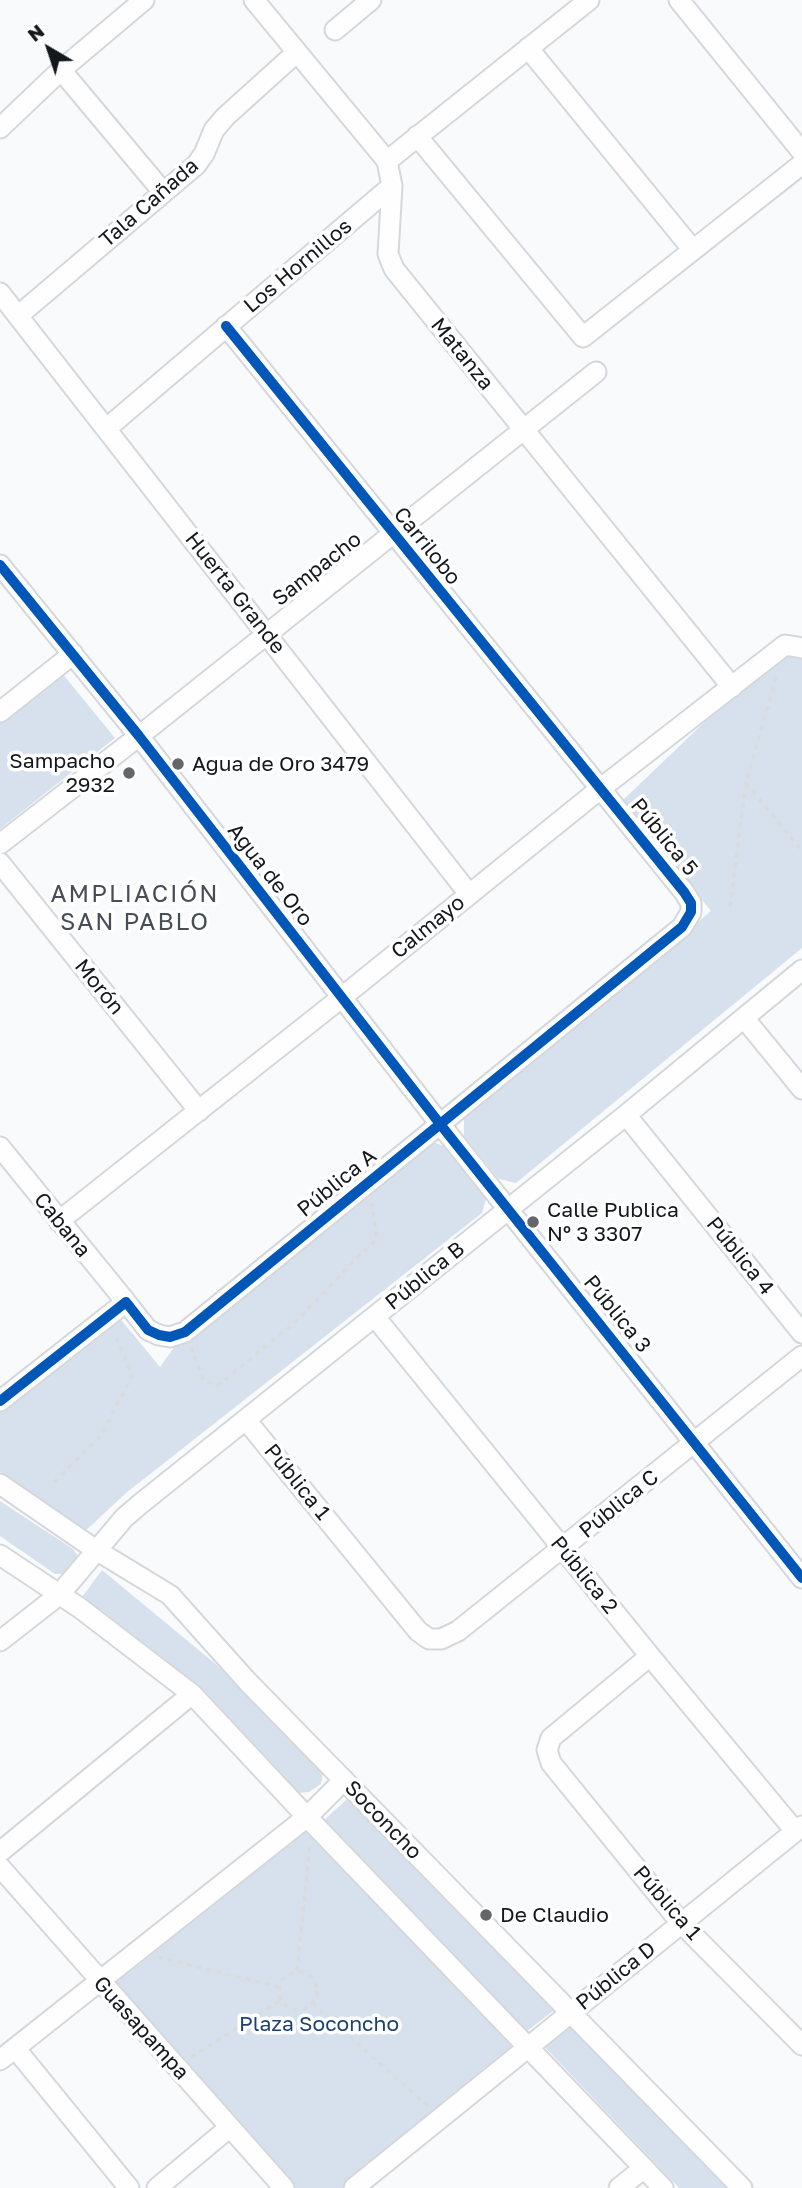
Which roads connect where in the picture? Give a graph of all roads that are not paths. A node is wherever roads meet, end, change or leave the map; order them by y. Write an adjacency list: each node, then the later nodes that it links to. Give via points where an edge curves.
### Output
1 (144, 0): 9 (street)
2 (254, 0): 8 (street, Matanza)
3 (372, 0): 6 (street)
4 (589, 0): 7 (street)
5 (679, 0): 12 (street)
6 (335, 30)
7 (528, 48): 11 (street); 17 (street)
8 (297, 52): 13 (street, Matanza); 16 (street, Tala Cañada, via 225,117 196,165)
9 (61, 70): 10 (street); 16 (street)
10 (0, 128)
11 (417, 136): 13 (street); 17 (street, via 583,337)
12 (802, 152)
13 (387, 161): 15 (street, Matanza)
14 (802, 164): 17 (street)
15 (393, 186): 20 (street, Los Hornillos); 23 (street, Matanza, via 388,254 394,269)
16 (163, 192): 19 (street, Tala Cañada)
17 (693, 250)
18 (0, 293): 19 (street, Huerta Grande)
19 (19, 315): 22 (street, Huerta Grande)
20 (226, 326): 22 (street, Los Hornillos); 24 (street, Carrilobo)
21 (596, 372): 23 (street, Sampacho)
22 (107, 428): 26 (street, Huerta Grande)
23 (523, 430): 24 (street, Sampacho); 29 (street, Matanza)
24 (393, 534): 26 (street, Sampacho); 32 (street, Carrilobo)
25 (0, 565): 28 (street, Agua de Oro)
26 (267, 633): 31 (street, Sampacho); 35 (street, Huerta Grande)
27 (794, 647): 29 (street, Calmayo)
28 (73, 654): 30 (street); 31 (street, Agua de Oro)
29 (732, 687): 32 (street, Calmayo)
30 (0, 712)
31 (139, 736): 33 (street, Sampacho); 38 (street, Agua de Oro)
32 (600, 789): 35 (street, Calmayo); 36 (street, Pública 5, via 684,892)
33 (0, 844)
34 (0, 863): 41 (street, Morón)
35 (469, 894): 38 (street, Calmayo)
36 (691, 912): 43 (street, Pública A, via 682,927)
37 (802, 970): 39 (street, Pública B)
38 (341, 998): 41 (street, Calmayo); 43 (street, Agua de Oro)
39 (744, 1018): 40 (street); 42 (street, Pública B)
40 (802, 1089)
41 (199, 1111): 46 (street, Calmayo)
42 (626, 1115): 45 (street, Pública B); 49 (street, Pública 4)
43 (440, 1124): 45 (street, Agua de Oro); 47 (street, Pública A, via 185,1332 170,1337 148,1330)
44 (0, 1147): 46 (street, Cabana)
45 (508, 1210): 48 (street, Pública B); 53 (street, Pública 3)
46 (59, 1221): 47 (street, Cabana)
47 (125, 1302): 51 (street)
48 (375, 1317): 52 (street, Pública B); 55 (street, Pública 2)
49 (802, 1333)
50 (802, 1356): 53 (street, Pública C)
51 (0, 1401)
52 (246, 1420): 56 (street, Pública B, via 124,1518); 60 (street, Pública 1)
53 (696, 1443): 55 (street, Pública C); 58 (street)
54 (0, 1484): 56 (street, Soconcho)
55 (563, 1549): 60 (street, Pública C, via 458,1632); 62 (street, Pública 2)
56 (96, 1550): 59 (street, Pública B); 64 (street, Soconcho, via 170,1595)
57 (0, 1555): 59 (street)
58 (802, 1578)
59 (60, 1595): 61 (street, Pública B); 63 (street)
60 (429, 1639)
61 (0, 1642)
62 (650, 1656): 66 (street, Pública 2); 69 (street, Pública 1, via 551,1738 547,1750 551,1763)
63 (192, 1693): 65 (street); 67 (street)
64 (344, 1780): 65 (street); 71 (street, Soconcho)
65 (309, 1820): 70 (street); 73 (street)
66 (799, 1828): 69 (street, Pública D)
67 (0, 1852)
68 (0, 1867): 70 (street, Guasapampa)
69 (681, 1923): 71 (street, Pública D); 72 (street, Pública 1)
70 (100, 1981): 74 (street); 75 (street, Guasapampa)
71 (571, 2013): 73 (street, Pública D); 83 (street, Soconcho)
72 (799, 2037)
73 (528, 2048): 76 (street); 80 (street, Pública D)
74 (8, 2054): 77 (street)
75 (230, 2127): 78 (street); 79 (street, Guasapampa)
76 (644, 2168): 81 (street); 82 (street)
77 (129, 2188)
78 (157, 2188)
79 (284, 2188)
80 (354, 2188)
81 (619, 2188)
82 (663, 2188)
83 (742, 2188)

